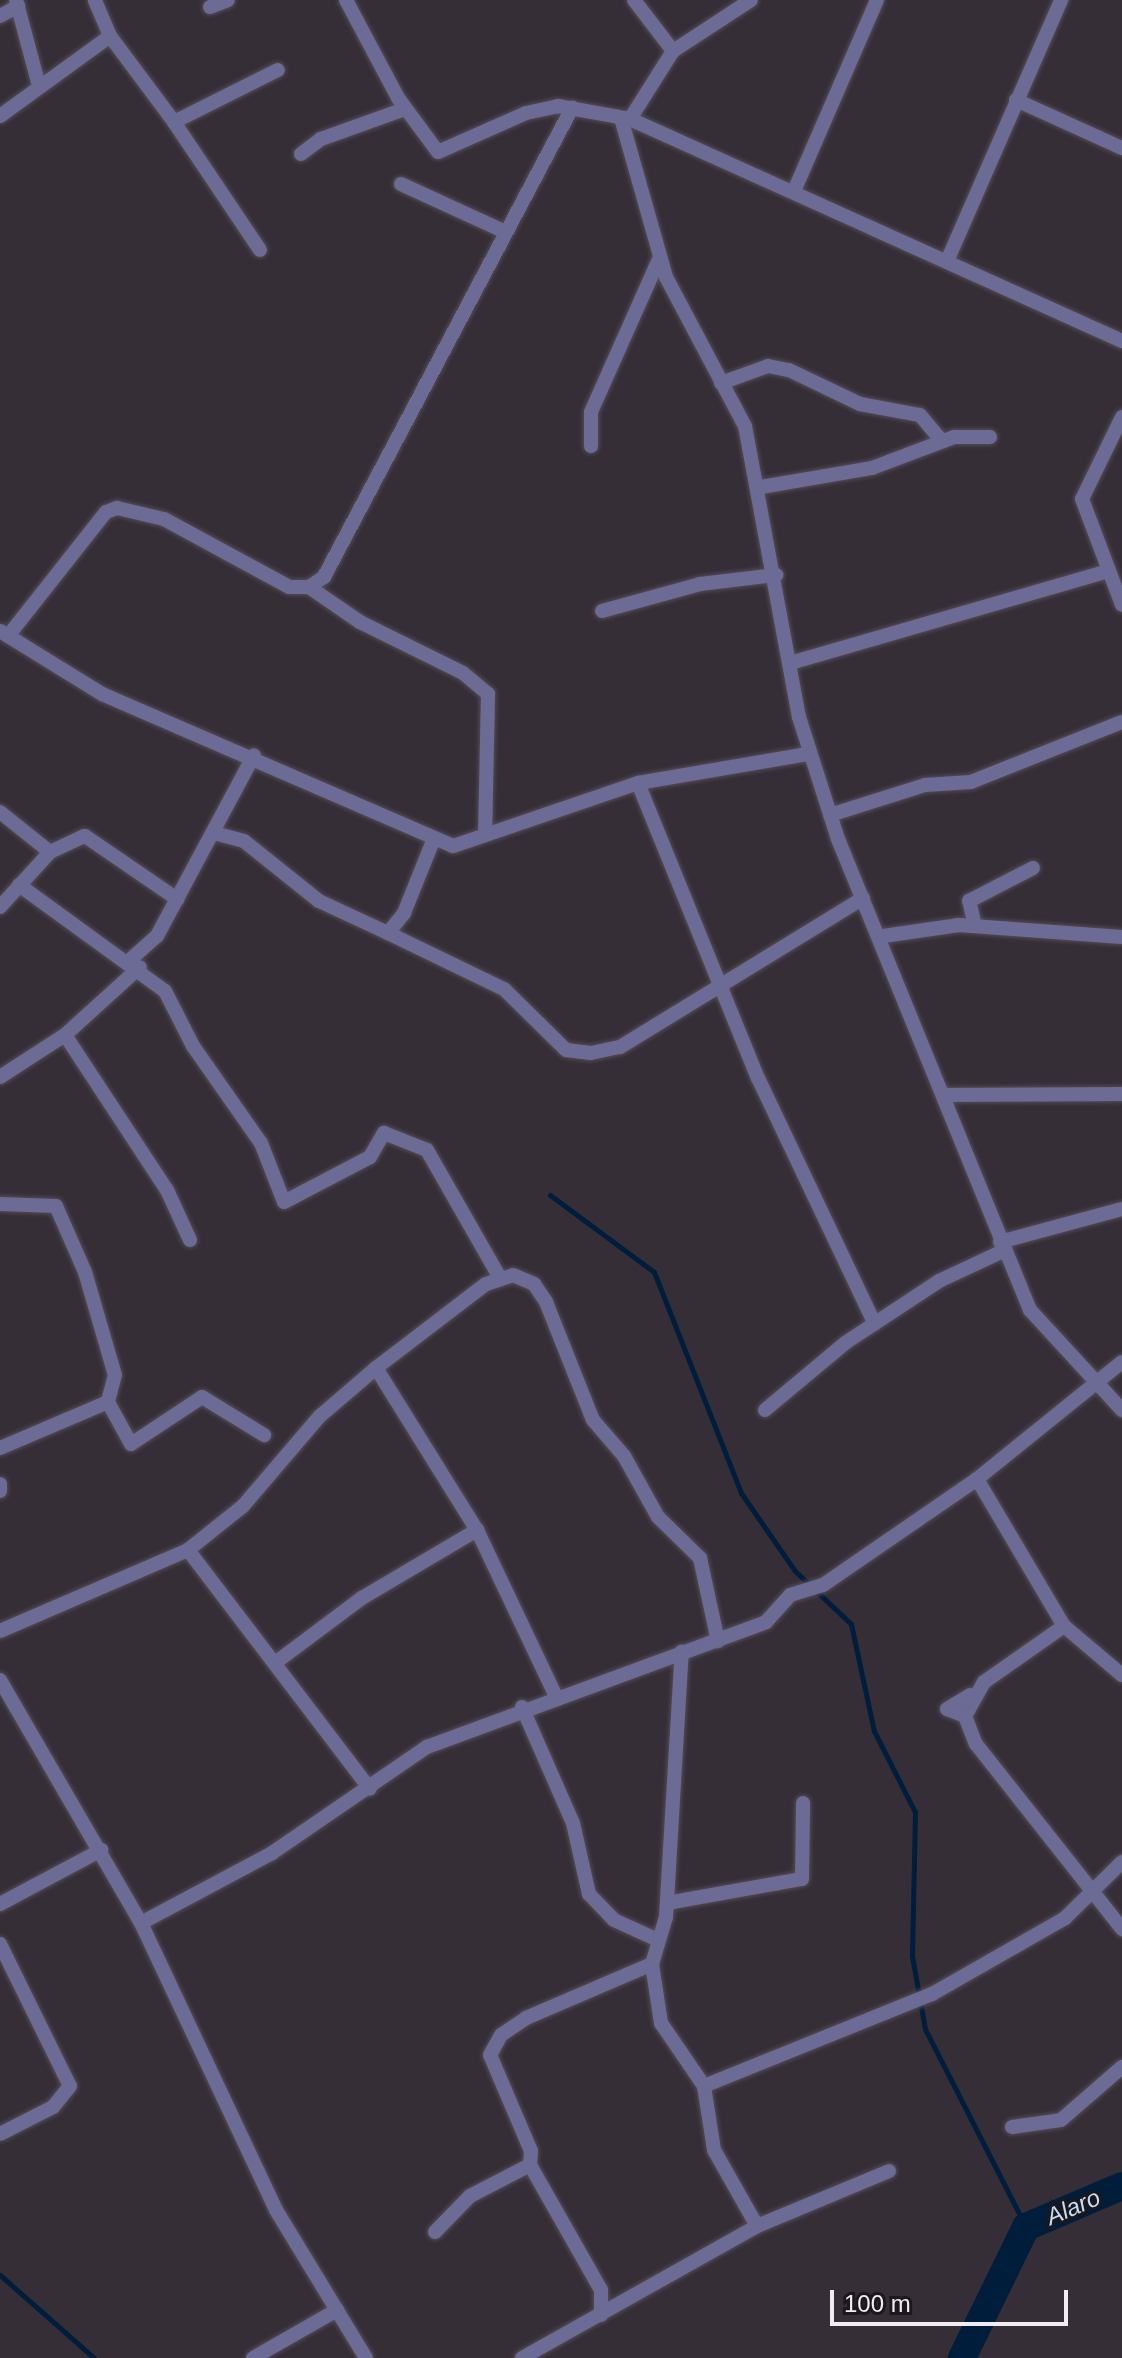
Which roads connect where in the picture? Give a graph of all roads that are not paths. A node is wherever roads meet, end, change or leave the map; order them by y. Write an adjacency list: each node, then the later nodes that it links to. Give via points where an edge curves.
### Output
1 (95, 0): 11 (street)
2 (228, 0): 9 (street)
3 (346, 0): 17 (street)
4 (634, 0): 12 (street)
5 (751, 0): 12 (street)
6 (877, 0): 24 (street)
7 (1061, 0): 15 (street)
8 (17, 3): 10 (street); 14 (street)
9 (210, 7)
10 (0, 16)
11 (110, 36): 14 (street); 20 (street)
12 (673, 51): 19 (street)
13 (278, 70): 20 (street)
14 (39, 86): 18 (street)
15 (1016, 100): 21 (street); 28 (street)
16 (572, 108): 17 (street, via 526,113 438,152); 19 (street); 25 (street)
17 (405, 109): 22 (street, via 321,139)
18 (0, 116)
19 (625, 118): 24 (street); 27 (street)
20 (174, 122): 26 (street)
21 (1122, 148)
22 (301, 154)
23 (401, 184): 25 (street)
24 (794, 191): 28 (street)
25 (503, 231): 38 (street, via 339,557)
26 (260, 250)
27 (660, 257): 30 (street); 34 (street, via 591,412)
28 (948, 259): 29 (street)
29 (1122, 341)
30 (721, 383): 33 (street, via 768,366 789,370 860,404 920,415); 35 (street, via 745,426)
31 (1122, 417): 36 (street, via 1084,483)
32 (990, 437): 33 (street)
33 (942, 441): 35 (street, via 872,468)
34 (591, 446)
35 (761, 487): 37 (street)
36 (1105, 572): 39 (street); 42 (street)
37 (776, 575): 40 (street, via 700,584); 42 (street)
38 (309, 587): 41 (street, via 289,587 164,519 117,508 106,512); 50 (street, via 349,616 463,673 488,694)
39 (1122, 605)
40 (602, 611)
41 (4, 633): 45 (street, via 102,694)
42 (790, 663): 44 (street)
43 (1122, 722): 48 (street, via 971,782 925,785)
44 (808, 754): 46 (street); 48 (street)
45 (254, 755): 49 (street); 51 (street)
46 (638, 783): 50 (street); 63 (street)
47 (0, 812): 52 (street)
48 (830, 815): 55 (street)
49 (214, 833): 56 (street); 59 (street, via 244,841 319,901)
50 (485, 834): 51 (street, via 453,846)
51 (433, 841): 59 (street, via 404,913)
52 (50, 852): 54 (street); 56 (street, via 85,836)
53 (1033, 868): 58 (street, via 969,901)
54 (19, 885): 57 (street); 62 (street)
55 (863, 898): 60 (street); 63 (street)
56 (177, 899): 62 (street)
57 (0, 907)
58 (975, 926): 60 (street); 61 (street)
59 (388, 933): 63 (street, via 504,989 566,1050 620,1047)
60 (883, 936): 67 (street)
61 (1122, 937)
62 (135, 963): 64 (street); 72 (street, via 165,991 193,1046 261,1143 284,1202 370,1157 384,1133 427,1150)
63 (719, 987): 73 (street)
64 (65, 1035): 65 (street); 70 (street, via 167,1190)
65 (0, 1077)
66 (1122, 1094): 67 (street)
67 (944, 1095): 71 (street)
68 (0, 1204): 77 (street, via 56,1206 113,1358)
69 (1122, 1209): 71 (street)
70 (190, 1240)
71 (1002, 1246): 73 (street); 76 (street, via 1030,1310)
72 (499, 1276): 75 (street); 89 (street, via 534,1284 593,1420 624,1456 658,1517 700,1558)
73 (875, 1324): 78 (street)
74 (1122, 1362): 76 (street)
75 (376, 1368): 85 (street); 86 (street, via 320,1416 243,1506)
76 (1091, 1381): 79 (street); 82 (street)
77 (108, 1402): 80 (street, via 131,1444 202,1397); 81 (street)
78 (765, 1410)
79 (1122, 1410)
80 (264, 1435)
81 (0, 1448)
82 (977, 1479): 87 (street); 89 (street, via 823,1585 790,1595 766,1622)
83 (0, 1484): 84 (street)
84 (0, 1491)
85 (477, 1530): 91 (street, via 362,1598); 94 (street)
86 (188, 1550): 88 (street, via 140,1577); 91 (street)
87 (1064, 1626): 92 (street); 100 (street, via 970,1695 965,1716 976,1744)
88 (0, 1631)
89 (718, 1641): 90 (street)
90 (682, 1651): 94 (street); 101 (street)
91 (275, 1663): 96 (street)
92 (1122, 1675)
93 (0, 1680): 98 (street)
94 (555, 1694): 95 (street)
95 (522, 1707): 96 (street, via 427,1747); 105 (street, via 573,1823 589,1894 614,1920)
96 (370, 1789): 103 (street, via 272,1853)
97 (803, 1803): 101 (street, via 802,1879)
98 (101, 1850): 102 (street); 103 (street)
99 (1122, 1862): 100 (street)
100 (1087, 1893): 104 (street); 109 (street, via 1065,1918 932,1994)
101 (667, 1903): 105 (street)
102 (0, 1904)
103 (141, 1923): 116 (street, via 276,2210)
104 (1122, 1929)
105 (658, 1940): 107 (street)
106 (0, 1944): 111 (street, via 70,2086 53,2107)
107 (652, 1964): 109 (street, via 661,2023); 112 (street, via 501,2035 490,2055 494,2077 531,2151)
108 (1122, 2067): 110 (street, via 1061,2120)
109 (704, 2086): 114 (street, via 714,2150)
110 (1012, 2127)
111 (0, 2134)
112 (530, 2165): 115 (street, via 470,2196); 117 (street, via 601,2290)
113 (889, 2171): 114 (street)
114 (757, 2226): 117 (street)
115 (435, 2232)
116 (337, 2310): 118 (street); 119 (street)
117 (601, 2315): 120 (street)
118 (253, 2358)
119 (366, 2358)
120 (522, 2358)

